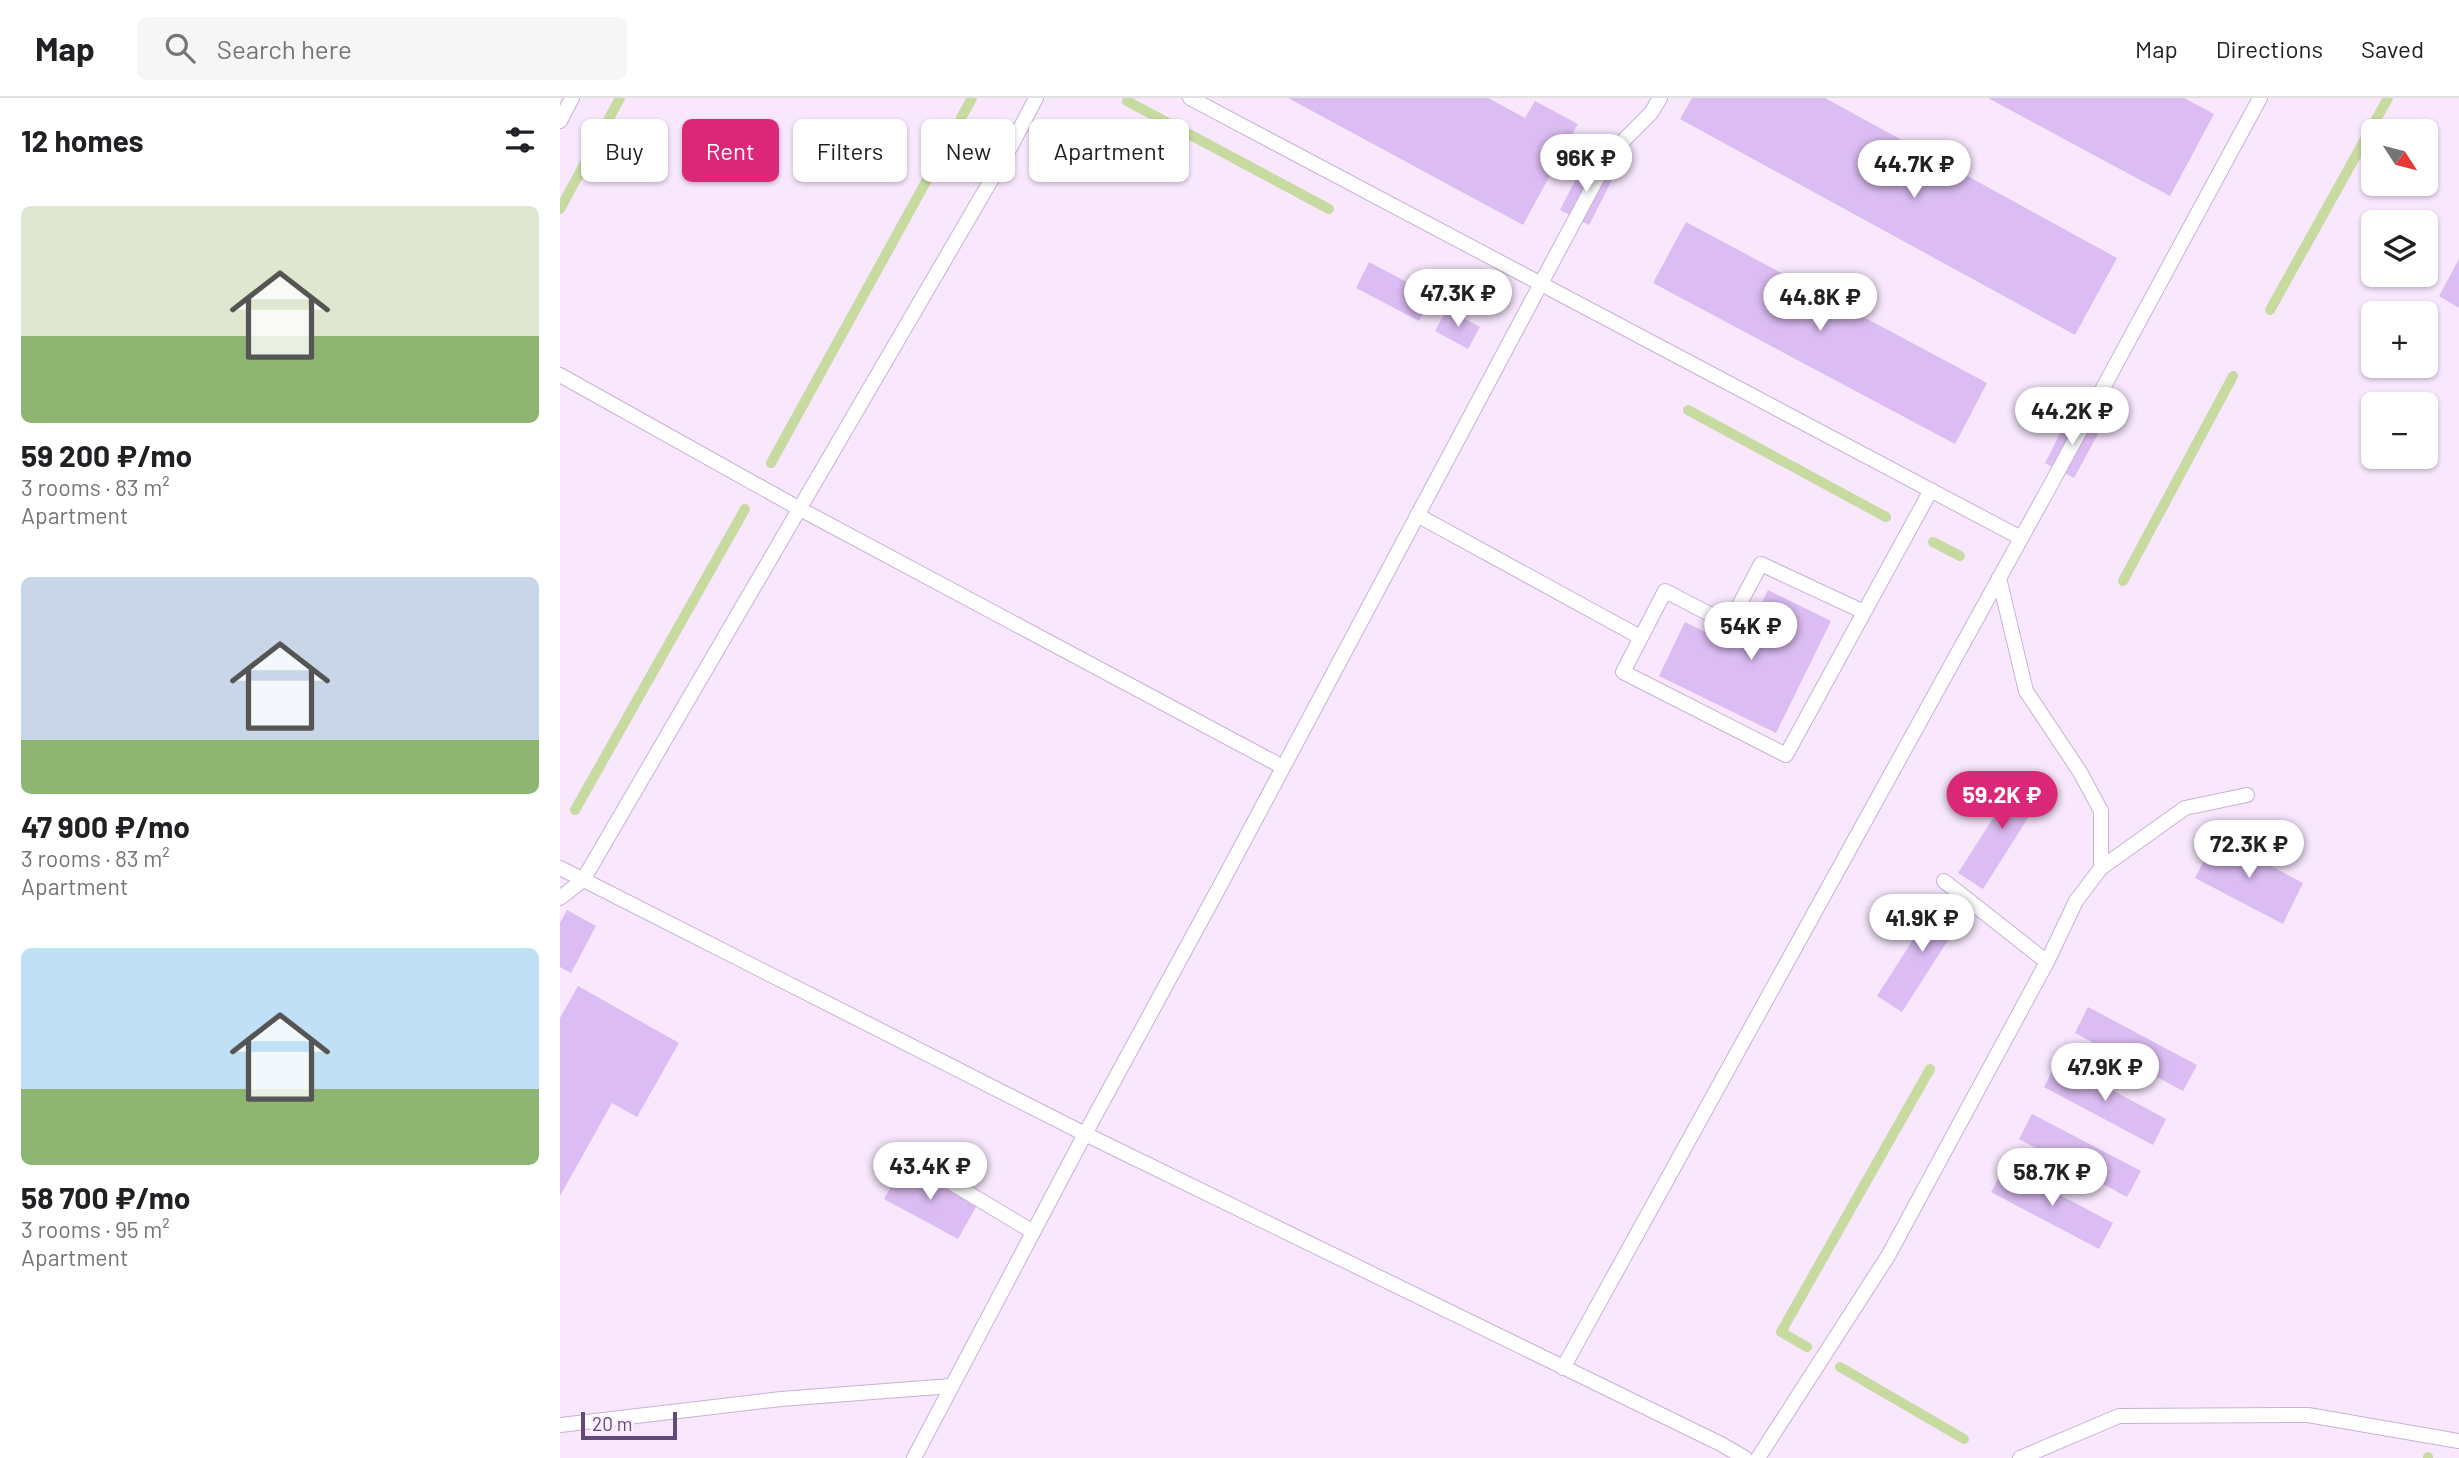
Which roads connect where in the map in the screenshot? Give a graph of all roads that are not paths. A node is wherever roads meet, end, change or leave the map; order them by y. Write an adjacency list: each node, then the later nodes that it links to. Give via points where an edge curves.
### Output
1 (572, 98): 6 (lane)
2 (1036, 98): 10 (lane)
3 (1189, 98): 7 (lane)
4 (1660, 98): 7 (lane, via 1610,154)
5 (2260, 98): 12 (lane)
6 (560, 121)
7 (1540, 284): 9 (lane); 11 (lane)
8 (560, 375): 10 (lane)
9 (1931, 490): 12 (lane); 14 (lane)
10 (800, 509): 16 (lane); 20 (lane)
11 (1417, 515): 15 (lane); 16 (lane)
12 (2021, 538): 13 (lane)
13 (1999, 578): 19 (lane, via 2026,691 2101,811); 27 (lane)
14 (1864, 612): 15 (lane, via 1761,564 1729,624 1665,591); 15 (lane, via 1786,755 1623,672)
15 (1640, 637)
16 (1283, 767): 24 (lane)
17 (2247, 795): 19 (lane, via 2185,808)
18 (560, 868): 20 (lane)
19 (2101, 868): 23 (lane, via 2076,901)
20 (583, 880): 22 (lane); 24 (lane)
21 (1944, 881): 23 (lane)
22 (560, 898)
23 (2047, 962): 33 (lane, via 1888,1256)
24 (1085, 1134): 26 (lane); 27 (lane)
25 (930, 1170): 26 (lane)
26 (1033, 1232): 28 (lane)
27 (1563, 1368): 32 (lane)
28 (951, 1387): 29 (lane, via 781,1399); 31 (lane)
29 (560, 1425)
30 (2459, 1441): 34 (lane, via 2308,1415 2119,1416)
31 (914, 1458)
32 (1745, 1458)
33 (1758, 1458)
34 (2020, 1458)

